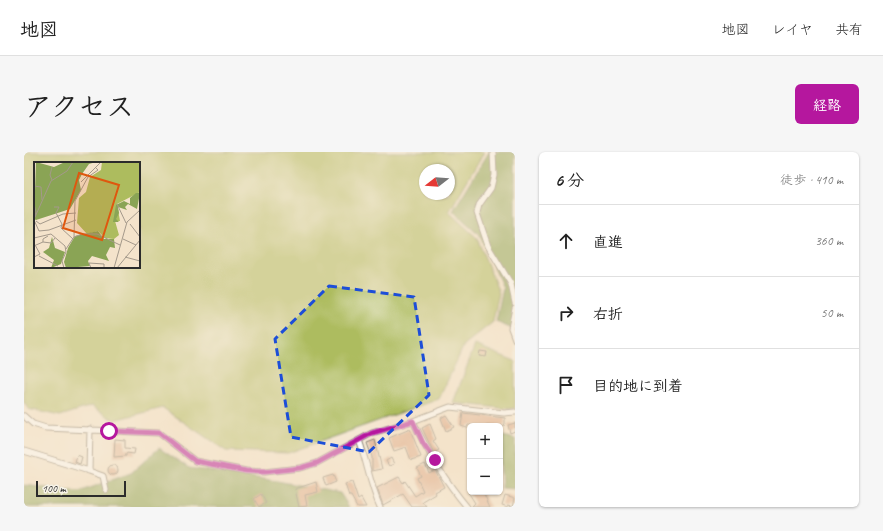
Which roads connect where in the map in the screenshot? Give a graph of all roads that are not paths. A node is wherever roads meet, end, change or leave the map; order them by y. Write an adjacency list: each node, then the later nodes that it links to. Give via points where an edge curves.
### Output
1 (494, 152): 2 (street, via 491,188 479,205 477,213 488,246 511,284)
2 (515, 303)
3 (515, 308): 4 (street, via 511,328)
4 (515, 339)
5 (515, 412): 7 (street, via 450,407)
6 (24, 416): 8 (street, via 33,424 46,428)
7 (413, 421): 9 (street, via 381,429); 14 (street, via 423,443 454,492)
8 (90, 430): 9 (street, via 159,433 195,461 264,472 300,468 317,463); 11 (street)
9 (359, 440): 13 (street)
10 (24, 451): 11 (street)
11 (89, 471): 12 (street, via 103,476)
12 (106, 490)
13 (380, 507)
14 (467, 507)

